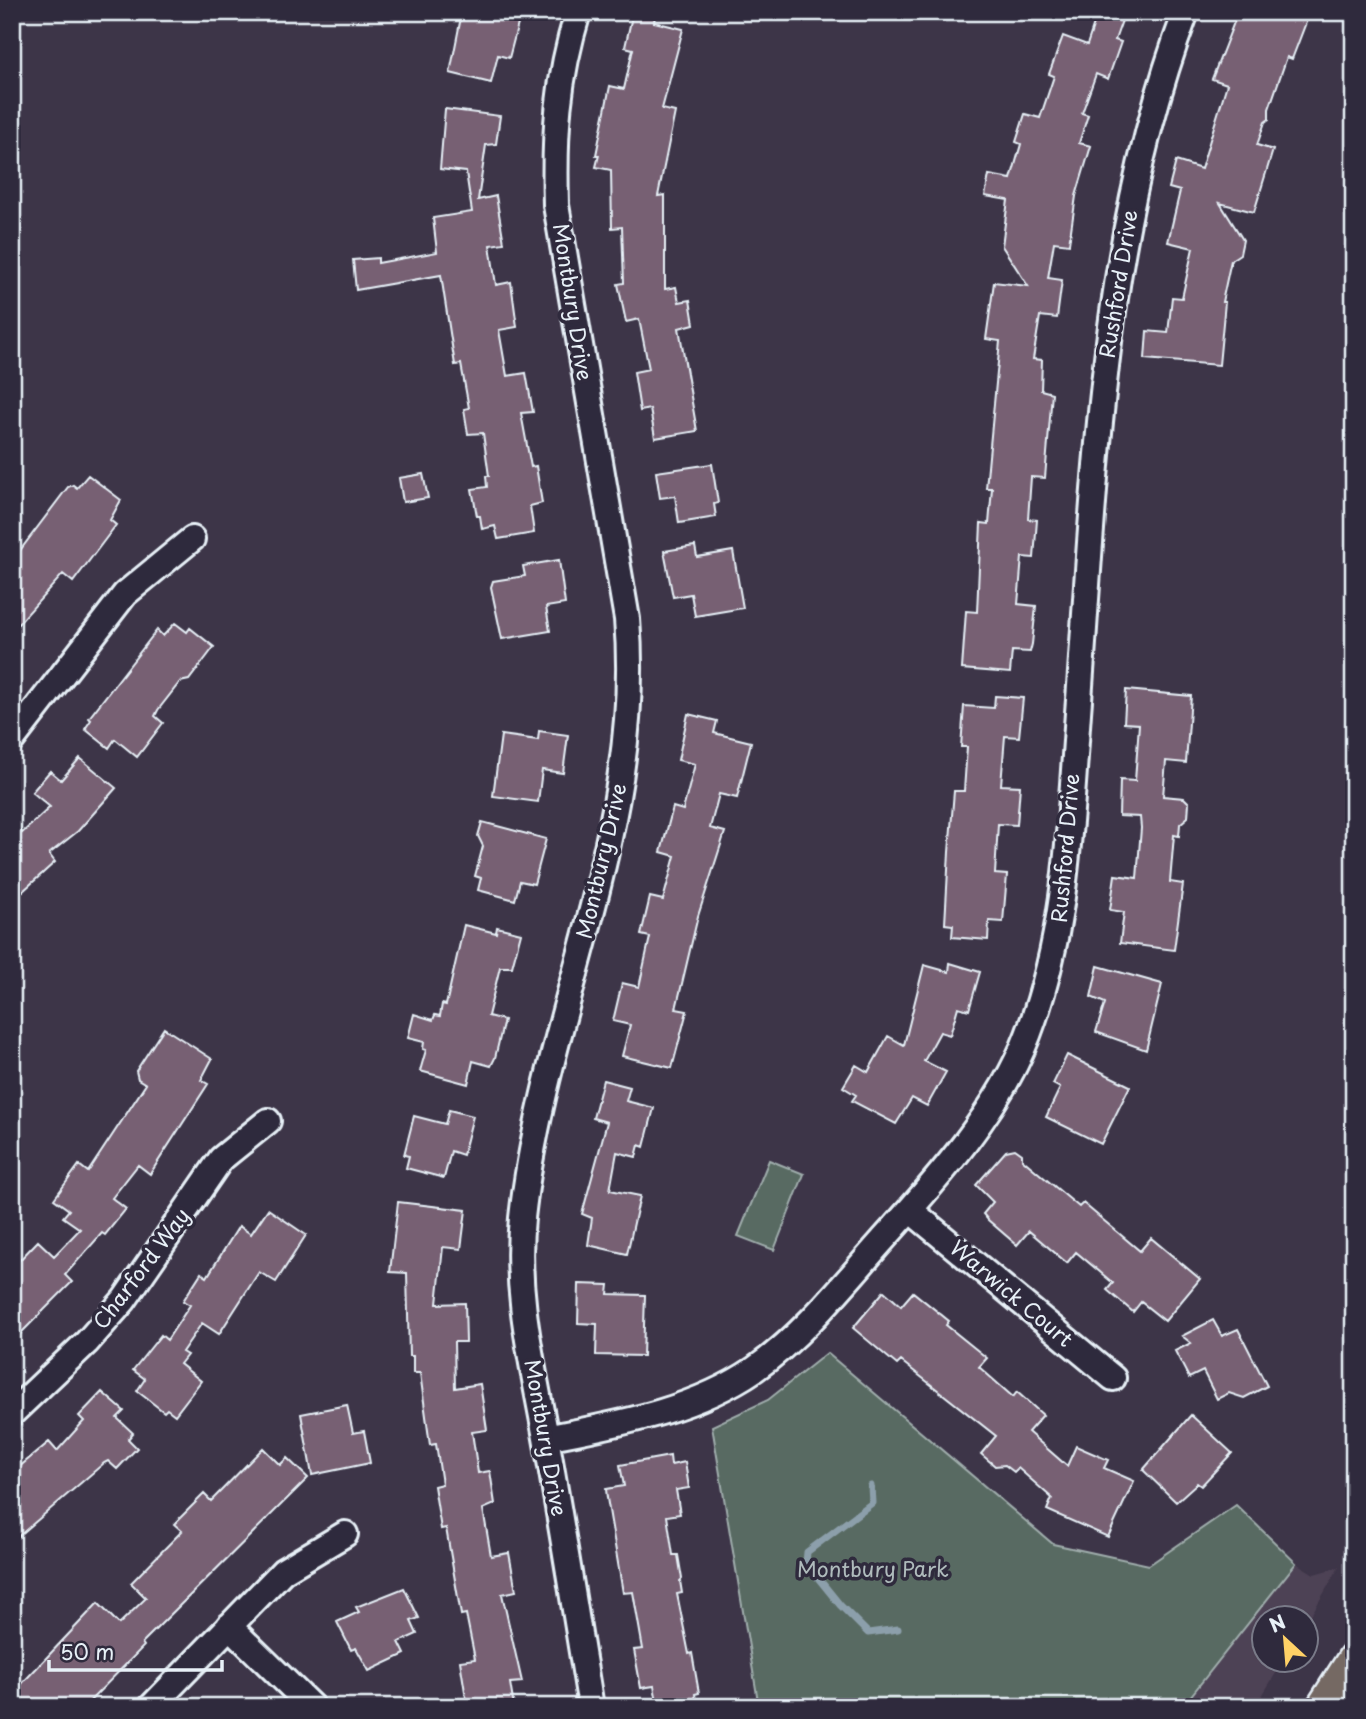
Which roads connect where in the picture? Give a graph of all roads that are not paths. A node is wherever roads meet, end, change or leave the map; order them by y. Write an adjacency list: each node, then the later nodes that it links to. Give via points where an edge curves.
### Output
1 (579, 12): 9 (street, Montbury Drive, via 563,62 554,138 556,205 631,664 613,829 537,1115 522,1217 523,1303)
2 (1186, 12): 6 (street, Rushford Drive, via 1140,155 1112,303 1062,915 1028,1037 1000,1093)
3 (192, 539): 4 (street, via 125,594)
4 (12, 740)
5 (268, 1121): 8 (street, Charford Way, via 221,1160 124,1300)
6 (910, 1210): 7 (street, Warwick Court); 9 (street, Rushford Drive, via 834,1296 754,1369 714,1391 632,1422)
7 (1113, 1378)
8 (12, 1413)
9 (546, 1437): 15 (street, Montbury Drive)
10 (345, 1534): 11 (street, via 283,1571)
11 (229, 1626): 13 (street); 14 (street)
12 (1354, 1657): 16 (main road)
13 (150, 1707)
14 (312, 1707)
15 (591, 1707)
16 (1322, 1707)

